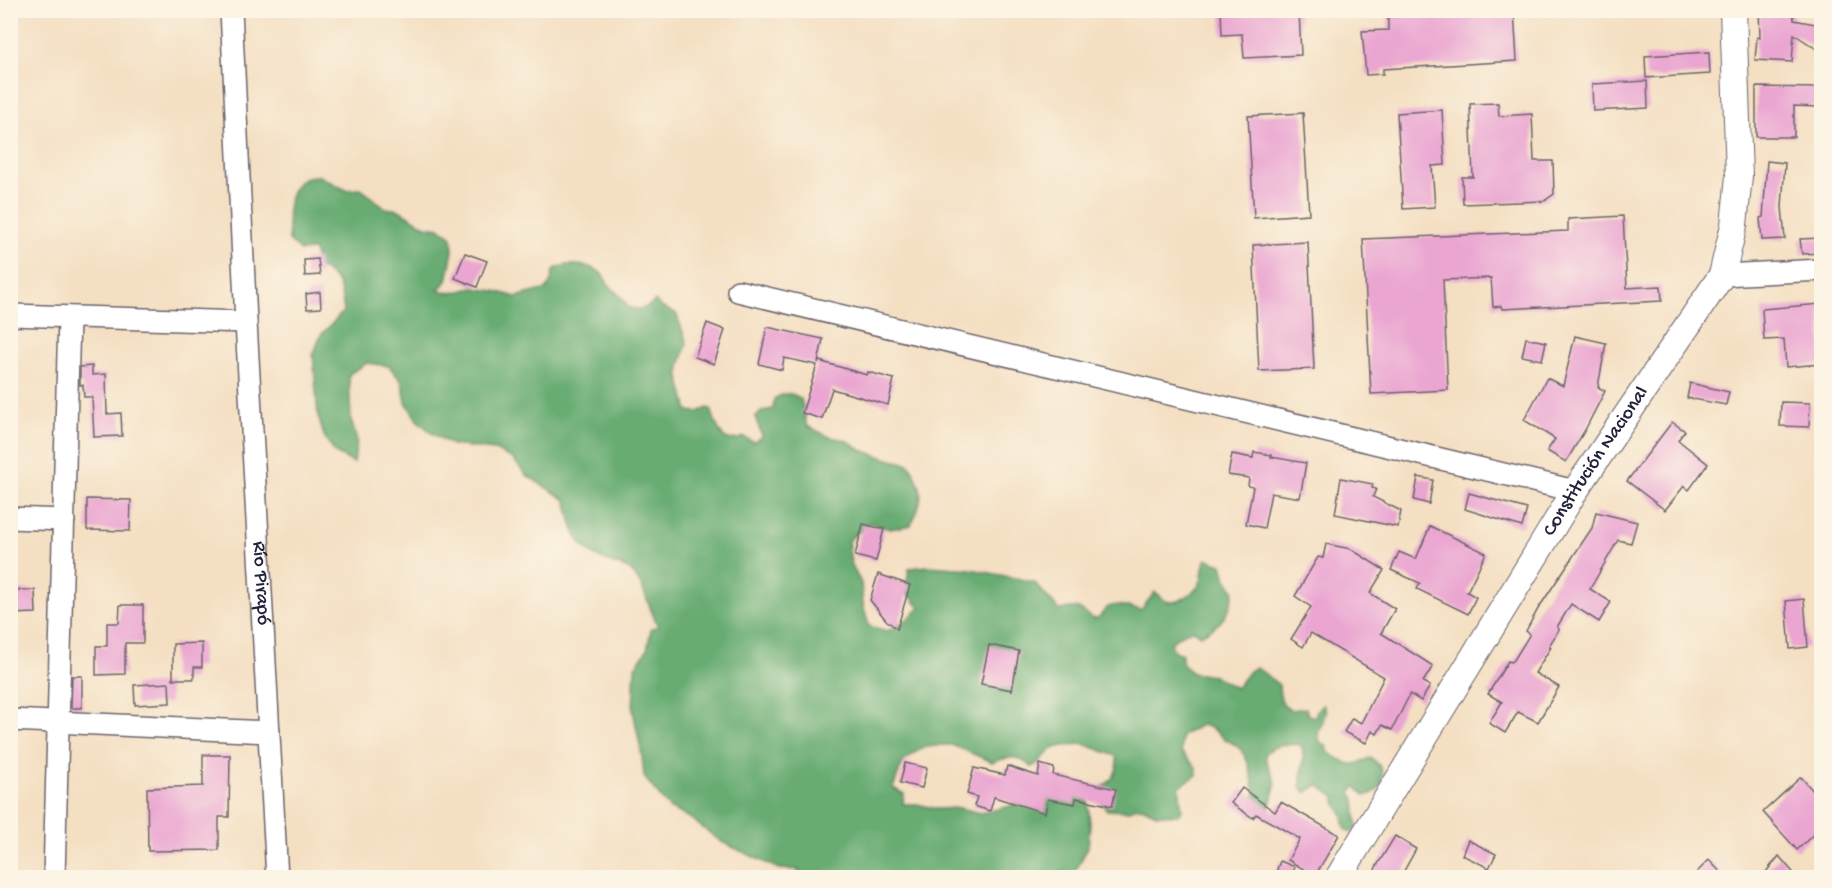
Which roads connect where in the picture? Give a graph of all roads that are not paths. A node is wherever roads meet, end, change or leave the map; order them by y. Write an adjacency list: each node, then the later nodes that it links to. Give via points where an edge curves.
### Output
1 (231, 10): 8 (street, Río Pirapó)
2 (1733, 10): 4 (street, Constitución Nacional, via 1738,176 1734,225)
3 (1821, 270): 4 (street)
4 (1722, 275): 9 (street, Constitución Nacional)
5 (738, 291): 9 (street)
6 (10, 315): 7 (street)
7 (69, 316): 8 (street); 11 (street)
8 (246, 322): 14 (street, Río Pirapó)
9 (1575, 491): 17 (street, Constitución Nacional)
10 (10, 518): 11 (street)
11 (64, 520): 13 (street)
12 (10, 720): 13 (street)
13 (58, 722): 14 (street); 15 (street)
14 (268, 732): 16 (street, Río Pirapó)
15 (54, 878)
16 (277, 878)
17 (1338, 878)

